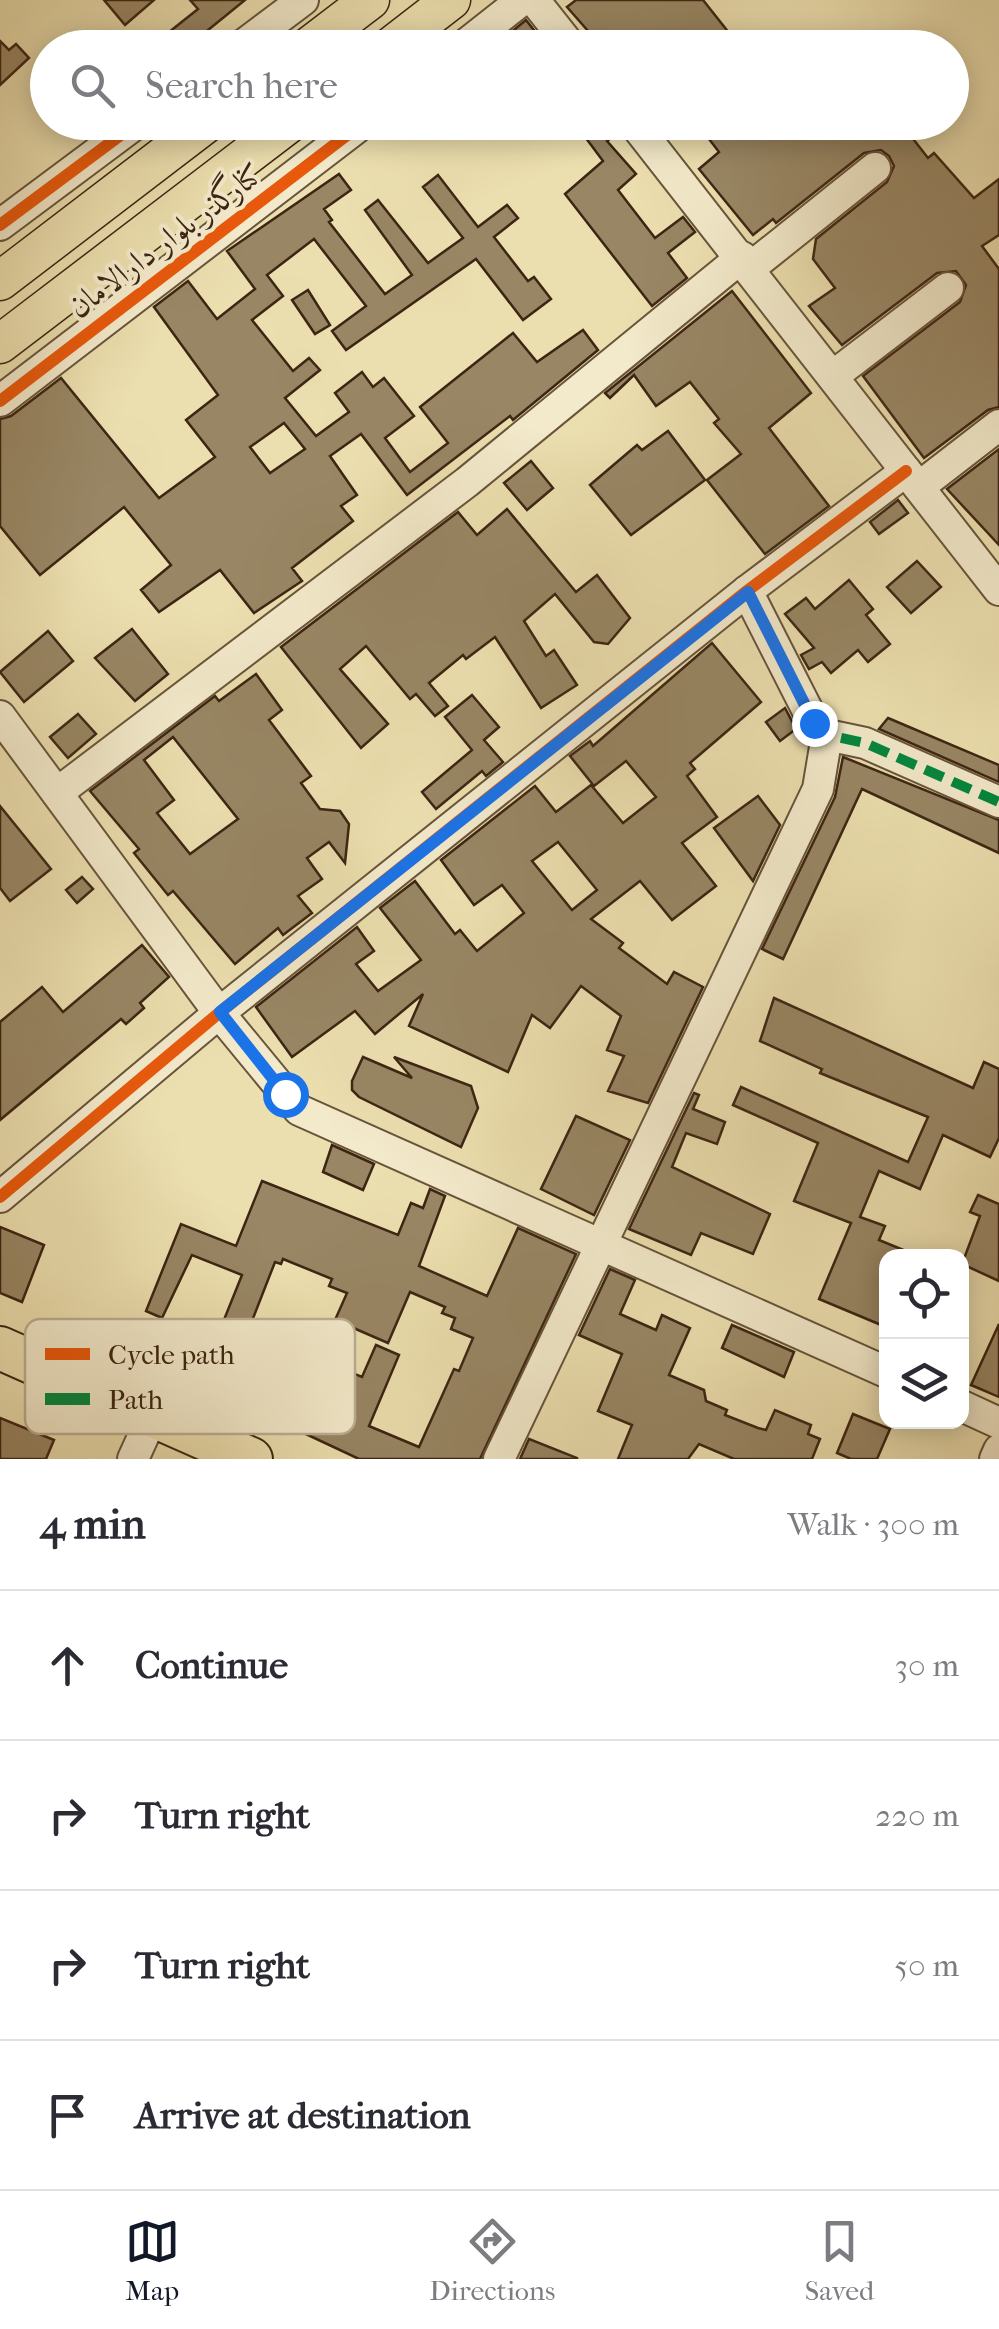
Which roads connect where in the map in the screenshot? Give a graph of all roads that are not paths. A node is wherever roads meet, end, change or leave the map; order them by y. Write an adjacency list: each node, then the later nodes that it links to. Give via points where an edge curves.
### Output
1 (303, 0): 6 (street)
2 (370, 0): 7 (main road)
3 (452, 0): 8 (main road)
4 (522, 0): 9 (street)
5 (534, 0): 10 (street)
6 (263, 30)
7 (331, 30)
8 (413, 30)
9 (484, 30)
10 (558, 30)
11 (114, 140): 17 (street)
12 (184, 140): 19 (main road)
13 (266, 140): 21 (main road)
14 (341, 140): 23 (street, کنارگذر بلوار دارالامان)
15 (647, 140): 18 (street)
16 (875, 168): 18 (street)
17 (0, 226)
18 (746, 263): 22 (street); 30 (street)
19 (0, 281)
20 (948, 288): 22 (street)
21 (0, 344)
22 (833, 376): 25 (street)
23 (0, 401)
24 (999, 425): 25 (street)
25 (912, 479): 26 (street); 27 (street)
26 (999, 590)
27 (748, 592): 29 (street, via 814,723); 32 (street)
28 (0, 716): 30 (street)
29 (827, 734): 31 (street, via 865,742); 34 (street, via 818,790)
30 (57, 793): 32 (street)
31 (999, 802)
32 (220, 1012): 33 (street); 34 (street, via 299,1110)
33 (0, 1197)
34 (604, 1244): 37 (street); 45 (street)
35 (0, 1348): 36 (highway)
36 (25, 1359)
37 (879, 1369)
38 (969, 1409): 39 (street)
39 (999, 1423)
40 (145, 1434): 43 (street)
41 (196, 1434): 44 (highway)
42 (999, 1450): 46 (street)
43 (133, 1459)
44 (251, 1459)
45 (499, 1459)
46 (994, 1459)

